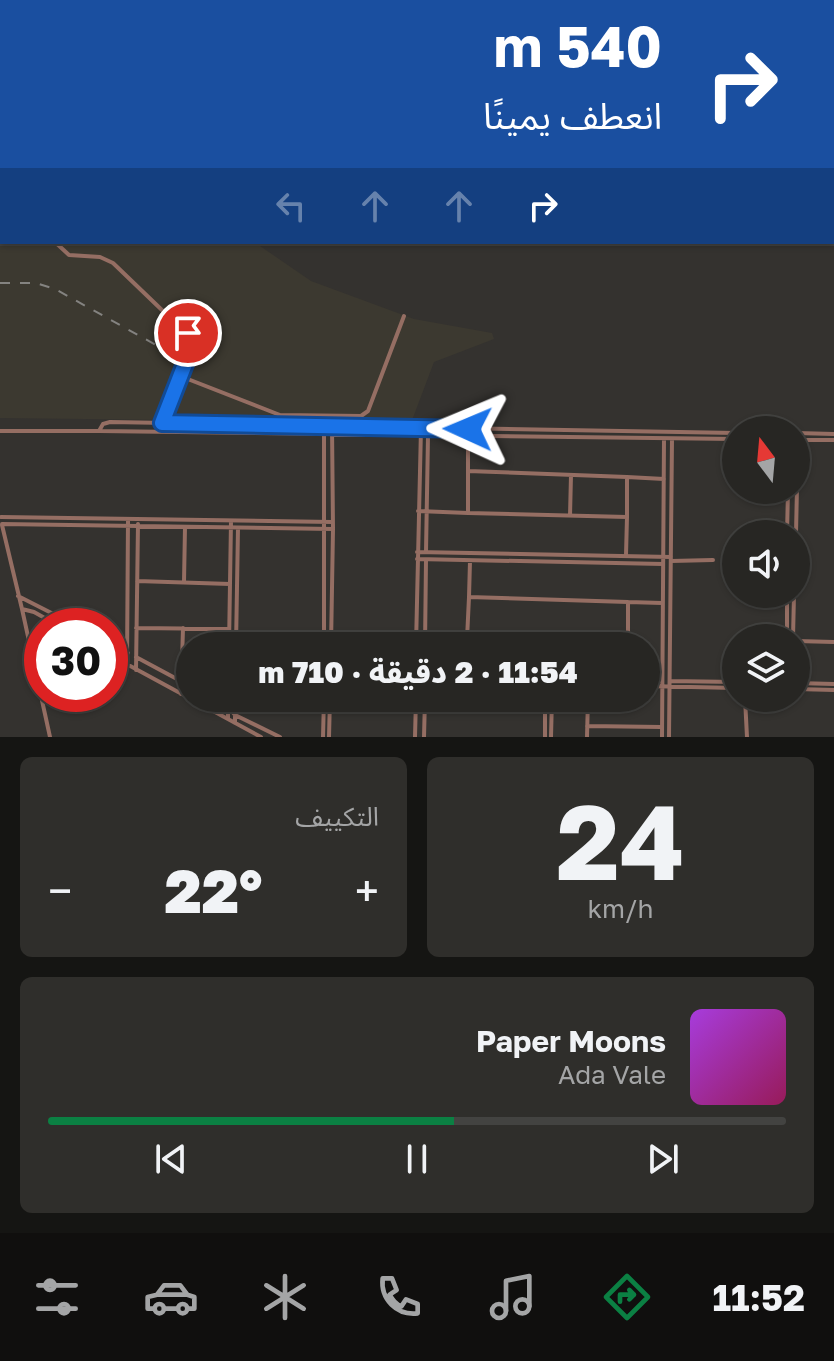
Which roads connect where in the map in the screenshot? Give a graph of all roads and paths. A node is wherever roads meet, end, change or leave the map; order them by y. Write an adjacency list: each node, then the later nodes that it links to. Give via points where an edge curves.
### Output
1 (57, 244): 3 (street, via 69,255 113,263 186,331 192,346)
2 (404, 316): 3 (street, via 368,411 361,416 280,415)
3 (180, 376): 4 (street)
4 (162, 423): 5 (street); 11 (street, via 110,422)
5 (324, 426): 6 (street); 13 (street)
6 (332, 426): 7 (street); 14 (street)
7 (421, 428): 8 (street); 16 (street)
8 (428, 428): 9 (street); 17 (street)
9 (468, 429): 15 (street); 18 (street)
10 (0, 431): 11 (street)
11 (99, 431): 13 (street)
12 (834, 434): 21 (street)
13 (324, 435): 14 (street); 38 (street)
14 (331, 435): 16 (street); 39 (street)
15 (664, 435): 18 (street); 19 (street); 27 (street)
16 (421, 436): 17 (street); 28 (street)
17 (428, 436): 18 (street); 29 (street)
18 (468, 436): 24 (street)
19 (672, 436): 20 (street); 57 (street)
20 (722, 436)
21 (810, 437)
22 (810, 439): 23 (street)
23 (834, 440)
24 (468, 471): 25 (street); 30 (street)
25 (571, 475): 26 (street); 32 (street)
26 (627, 477): 27 (street); 33 (street)
27 (664, 479): 52 (street)
28 (418, 511): 29 (street); 49 (street)
29 (427, 512): 30 (street); 50 (street)
30 (468, 513): 32 (street)
31 (0, 516): 34 (street); 40 (street); 41 (street)
32 (570, 516): 33 (street)
33 (627, 517): 51 (street)
34 (128, 519): 35 (street); 42 (street)
35 (138, 519): 36 (street); 43 (street)
36 (231, 521): 37 (street); 45 (street)
37 (238, 521): 38 (street); 46 (street)
38 (325, 522): 39 (street); 47 (street)
39 (332, 522): 48 (street)
40 (2, 524): 41 (street); 64 (street)
41 (11, 524): 42 (street)
42 (130, 526): 43 (street); 60 (street)
43 (138, 526): 44 (street); 59 (street)
44 (185, 527): 45 (street); 62 (street)
45 (231, 528): 46 (street); 63 (street)
46 (238, 528): 47 (street); 74 (street)
47 (325, 529): 48 (street); 75 (street)
48 (333, 529): 76 (street)
49 (417, 552): 50 (street); 53 (street)
50 (426, 553): 51 (street); 54 (street)
51 (626, 555): 52 (street)
52 (663, 555): 57 (street); 58 (street)
53 (417, 559): 54 (street); 77 (street)
54 (426, 560): 56 (street); 78 (street)
55 (713, 560): 57 (street)
56 (470, 561): 58 (street); 65 (street)
57 (671, 561): 58 (street); 89 (street)
58 (663, 564): 67 (street)
59 (137, 569): 60 (street); 61 (street)
60 (129, 570): 83 (street)
61 (137, 581): 62 (street); 70 (street)
62 (184, 582): 63 (street)
63 (230, 584): 72 (street)
64 (18, 596): 68 (street); 69 (street)
65 (469, 597): 66 (street); 79 (street)
66 (628, 602): 67 (street); 80 (street)
67 (663, 603): 88 (street)
68 (42, 608)
69 (22, 609): 112 (street)
70 (136, 628): 71 (street); 84 (street)
71 (183, 628): 72 (street); 73 (street)
72 (229, 629)
73 (183, 632)
74 (236, 632)
75 (324, 632)
76 (331, 632)
77 (416, 632)
78 (425, 632)
79 (467, 632)
80 (628, 632)
81 (810, 641): 82 (street)
82 (834, 642)
83 (128, 653): 84 (street)
84 (136, 656): 86 (street); 87 (street)
85 (128, 666): 86 (street)
86 (136, 670): 95 (street)
87 (176, 679)
88 (662, 684): 89 (street); 111 (street)
89 (670, 684): 91 (street); 123 (street)
90 (834, 684): 92 (street)
91 (722, 685)
92 (810, 685)
93 (810, 687): 94 (street)
94 (834, 690)
95 (176, 691)
96 (214, 712): 107 (street)
97 (228, 712): 107 (street)
98 (232, 712): 106 (street)
99 (327, 712): 115 (street)
100 (416, 712): 116 (street)
101 (425, 712): 117 (street)
102 (545, 712): 118 (street)
103 (552, 712): 119 (street)
104 (588, 712): 109 (street)
105 (746, 712): 124 (street)
106 (235, 715): 107 (street); 108 (street); 114 (street)
107 (227, 719): 108 (street)
108 (235, 723): 113 (street)
109 (587, 726): 110 (street); 120 (street)
110 (623, 727): 111 (street); 121 (street)
111 (662, 727): 122 (street)
112 (50, 737)
113 (261, 737)
114 (280, 737)
115 (326, 737)
116 (415, 737)
117 (424, 737)
118 (545, 737)
119 (551, 737)
120 (587, 737)
121 (622, 737)
122 (662, 737)
123 (669, 737)
124 (747, 737)

